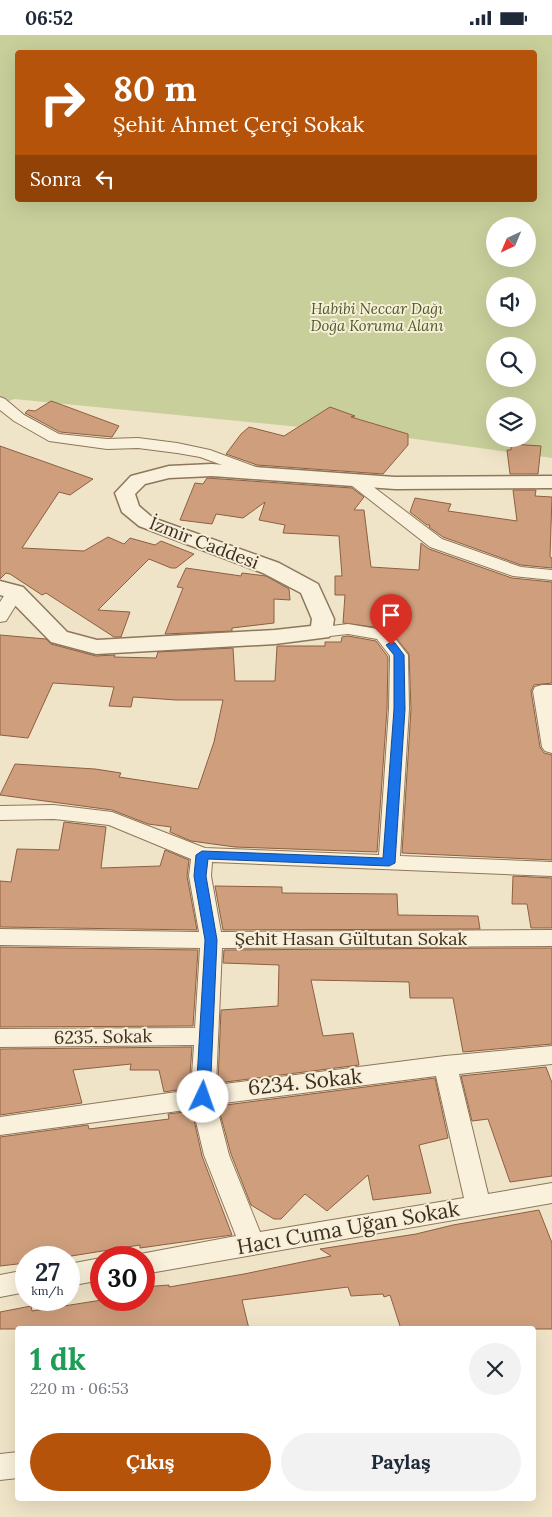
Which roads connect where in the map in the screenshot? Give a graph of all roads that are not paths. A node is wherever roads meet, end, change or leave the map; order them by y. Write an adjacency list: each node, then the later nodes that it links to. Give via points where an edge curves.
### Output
1 (0, 402): 2 (street, via 19,418 55,439 177,448 204,453)
2 (261, 474): 3 (street, İzmir Caddesi); 8 (street, İzmir Caddesi, via 212,470 169,472 138,480 124,493 129,508 146,522 271,568 310,589 323,619)
3 (357, 482): 4 (street, İzmir Caddesi); 5 (street, via 436,543 520,572)
4 (552, 482)
5 (552, 575)
6 (7, 590): 7 (street); 8 (street, via 59,637 96,647)
7 (0, 617)
8 (321, 632): 15 (street, via 348,629 383,635 399,655 399,709)
9 (552, 691): 10 (street, via 542,691)
10 (552, 747)
11 (0, 801): 13 (street)
12 (0, 813): 13 (street)
13 (54, 813): 14 (street, via 112,819)
14 (202, 855): 15 (street); 19 (street, via 200,876)
15 (389, 863): 16 (street)
16 (552, 869)
17 (0, 937): 19 (street, Şehit Hasan Gültutan Sokak)
18 (552, 938): 19 (street, Şehit Hasan Gültutan Sokak)
19 (211, 940): 20 (street)
20 (206, 1036): 21 (street, 6235. Sokak); 24 (street)
21 (0, 1038)
22 (552, 1055): 23 (street, 6234. Sokak)
23 (444, 1065): 24 (street, 6234. Sokak, via 288,1086 228,1090); 27 (street)
24 (203, 1097): 25 (street, 6234. Sokak); 28 (street, via 217,1157)
25 (0, 1126)
26 (552, 1193): 27 (street, Hacı Cuma Uğan Sokak)
27 (478, 1204): 28 (street, Hacı Cuma Uğan Sokak)
28 (253, 1245): 29 (street, Hacı Cuma Uğan Sokak)
29 (155, 1261)
30 (15, 1283): 31 (street)
31 (0, 1286)
32 (15, 1465): 33 (street)
33 (0, 1467)

